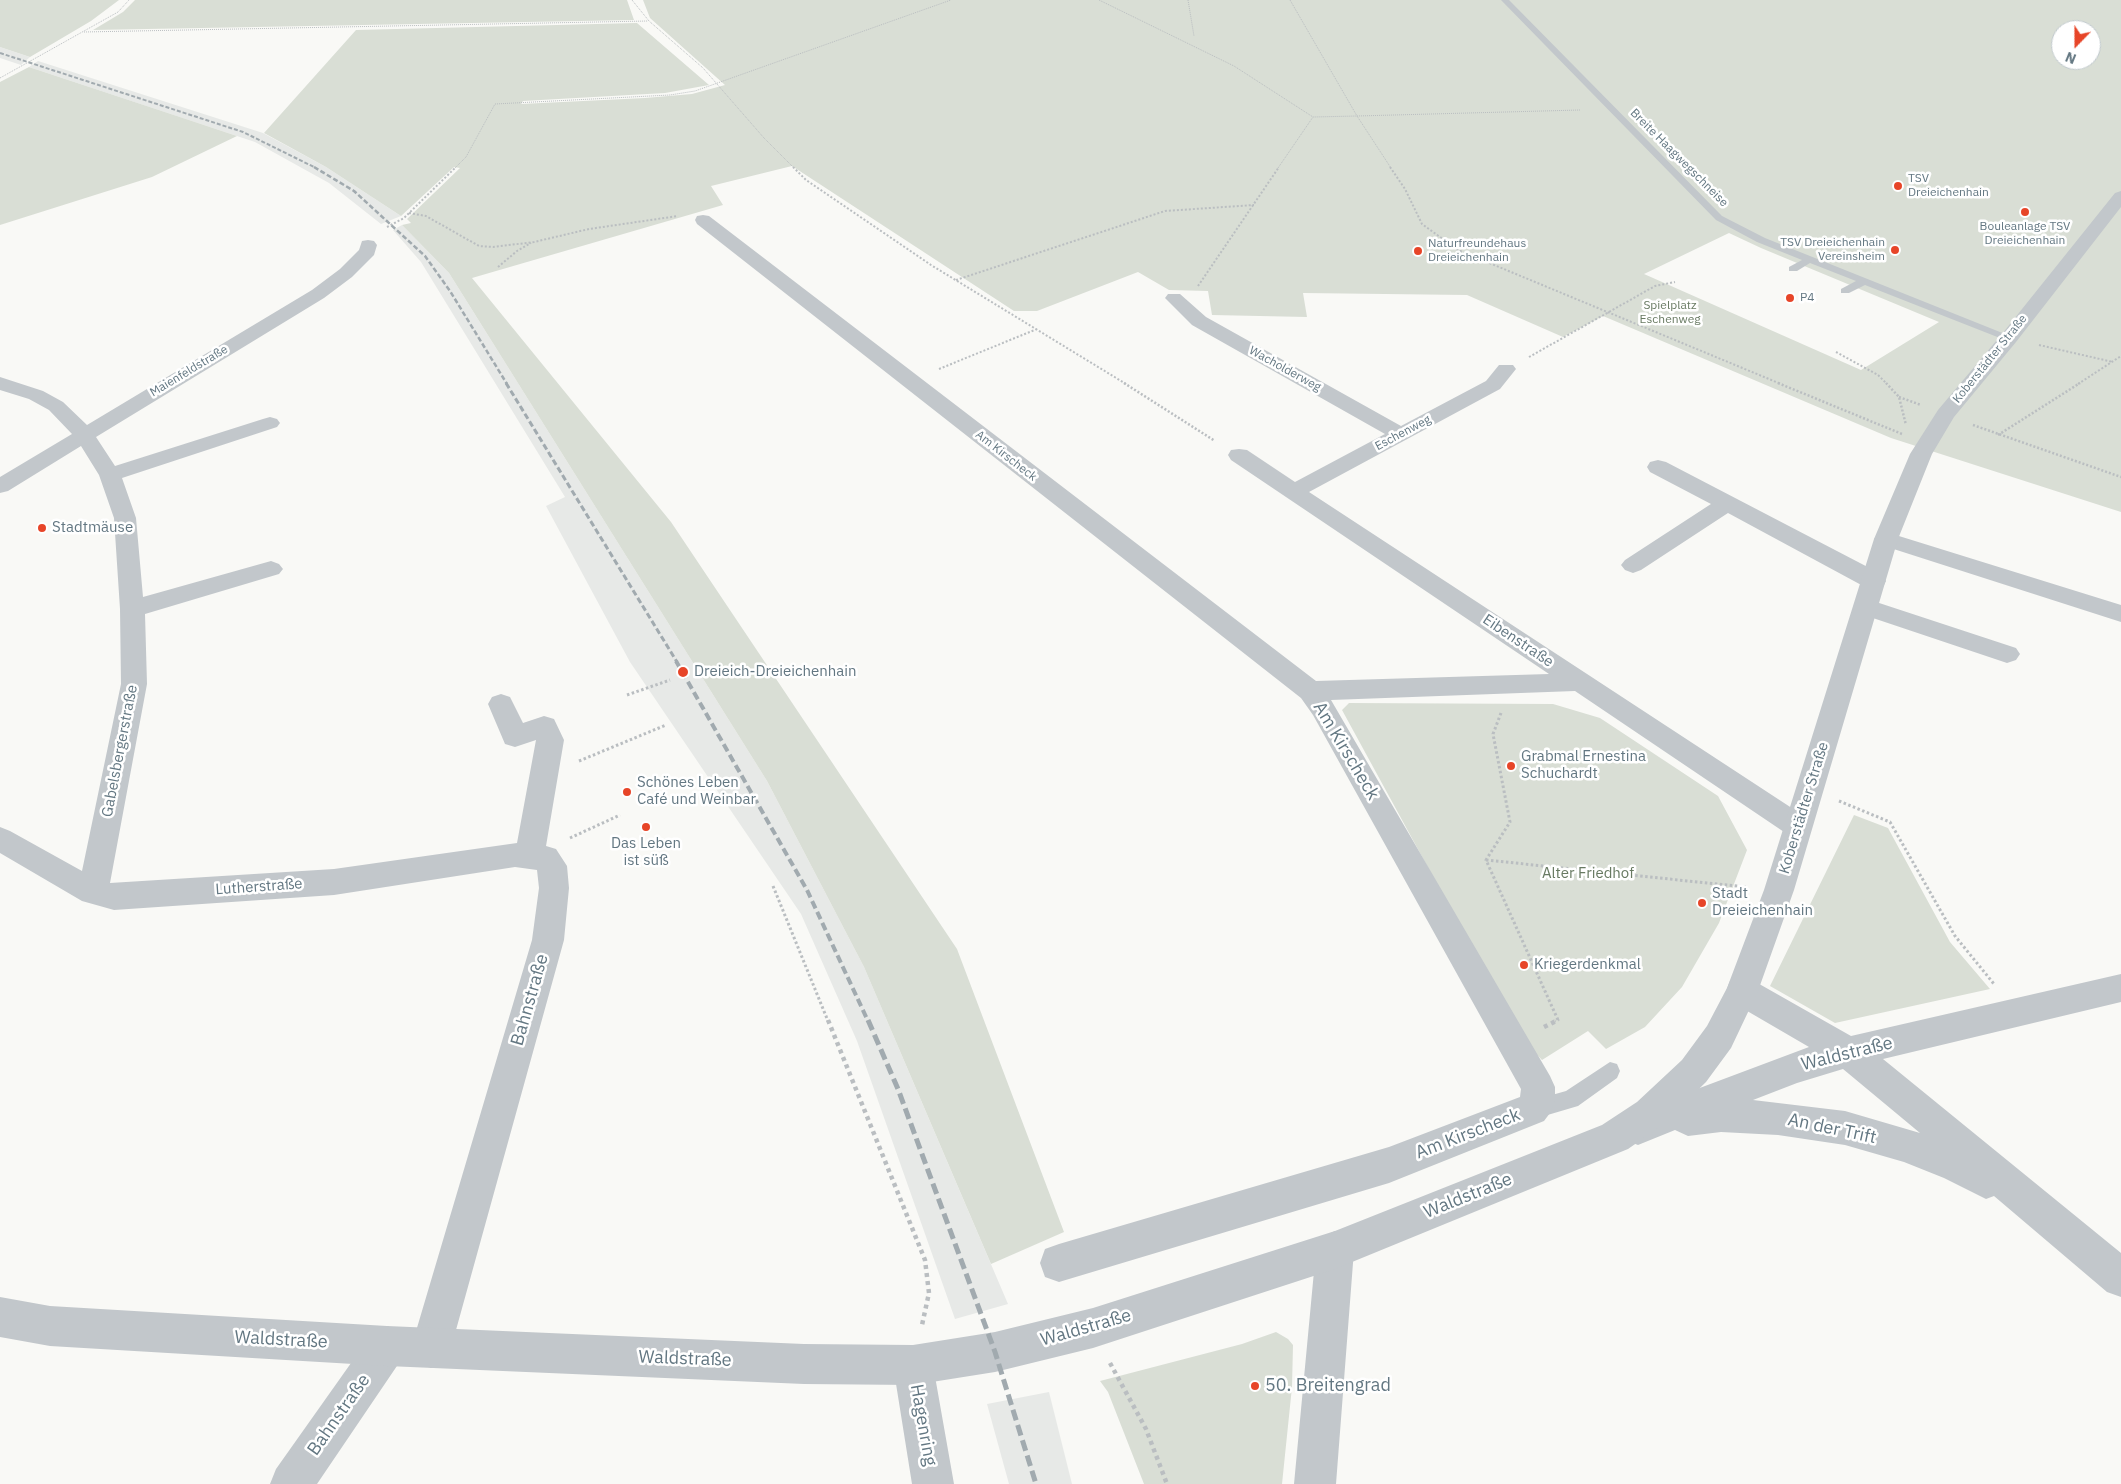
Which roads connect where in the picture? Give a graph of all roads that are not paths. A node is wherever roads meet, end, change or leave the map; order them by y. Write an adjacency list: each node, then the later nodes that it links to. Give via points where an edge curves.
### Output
1 (1505, 0): 5 (lane, Breite Haagwegschneise, via 1719,218 1756,242)
2 (2121, 196): 10 (street, Koberstädter Straße)
3 (703, 220): 31 (street, Am Kirscheck)
4 (368, 245): 14 (street, Maienfeldstraße, via 368,251 346,273 318,294)
5 (1810, 260): 6 (lane); 7 (lane, Breite Haagwegschneise)
6 (1793, 269)
7 (1864, 281): 8 (lane); 10 (lane, Breite Haagwegschneise)
8 (1845, 291)
9 (1174, 298): 15 (street, Wacholderweg, via 1199,321)
10 (2009, 338): 22 (street, Koberstädter Straße, via 1945,414 1918,440 1922,454)
11 (1506, 369): 15 (street, Eschenweg, via 1493,385)
12 (0, 382): 14 (street, Gabelsbergerstraße, via 56,406)
13 (270, 423): 18 (street)
14 (84, 434): 18 (street, Gabelsbergerstraße); 19 (street, Maienfeldstraße)
15 (1400, 434): 20 (street, Eschenweg)
16 (1239, 455): 20 (street, Eibenstraße)
17 (1658, 468): 21 (street)
18 (110, 475): 27 (street, Gabelsbergerstraße, via 125,518)
19 (0, 486)
20 (1294, 490): 30 (street, Eibenstraße)
21 (1726, 504): 23 (street); 25 (street)
22 (1886, 539): 25 (street, Koberstädter Straße); 28 (street)
23 (1634, 565)
24 (271, 569): 27 (street)
25 (1874, 581): 26 (street, Koberstädter Straße)
26 (1867, 607): 29 (street); 33 (street, Koberstädter Straße)
27 (132, 609): 36 (street, Gabelsbergerstraße, via 134,684)
28 (2121, 614)
29 (2007, 654)
30 (1579, 682): 31 (street, Am Kirscheck); 33 (street, Eibenstraße)
31 (1310, 691): 41 (street, Am Kirscheck, via 1323,708 1538,1088 1538,1101)
32 (501, 704): 35 (street, via 515,737 544,726 550,740 542,776)
33 (1797, 826): 38 (street, Koberstädter Straße, via 1779,890)
34 (0, 839): 36 (street, Lutherstraße)
35 (537, 857): 36 (street, Lutherstraße, via 515,854 334,882 137,896); 49 (street, Bahnstraße, via 552,866 554,888 548,940)
36 (93, 892)
37 (2121, 988): 39 (street, Waldstraße)
38 (1742, 991): 39 (street, An der Trift); 42 (street, Koberstädter Straße, via 1719,1037 1694,1071 1649,1114)
39 (1848, 1052): 42 (street, Waldstraße, via 1796,1067); 43 (street, An der Trift)
40 (1610, 1071): 41 (lane, via 1571,1099)
41 (1532, 1109): 45 (street, Am Kirscheck, via 1389,1165)
42 (1615, 1137): 43 (street, An der Trift, via 1675,1121 1721,1115 1813,1122 1904,1145 1956,1166); 44 (street, Waldstraße)
43 (2036, 1208): 46 (street, An der Trift)
44 (1335, 1250): 50 (street, Waldstraße, via 1093,1328 995,1352); 53 (street)
45 (1058, 1263)
46 (2121, 1278)
47 (0, 1317): 48 (street, Waldstraße, via 50,1326)
48 (387, 1346): 49 (street, Waldstraße); 51 (street, Bahnstraße)
49 (431, 1348): 50 (street, Waldstraße, via 804,1364)
50 (913, 1365): 52 (street, Hagenring)
51 (291, 1484)
52 (933, 1484)
53 (1315, 1484)

